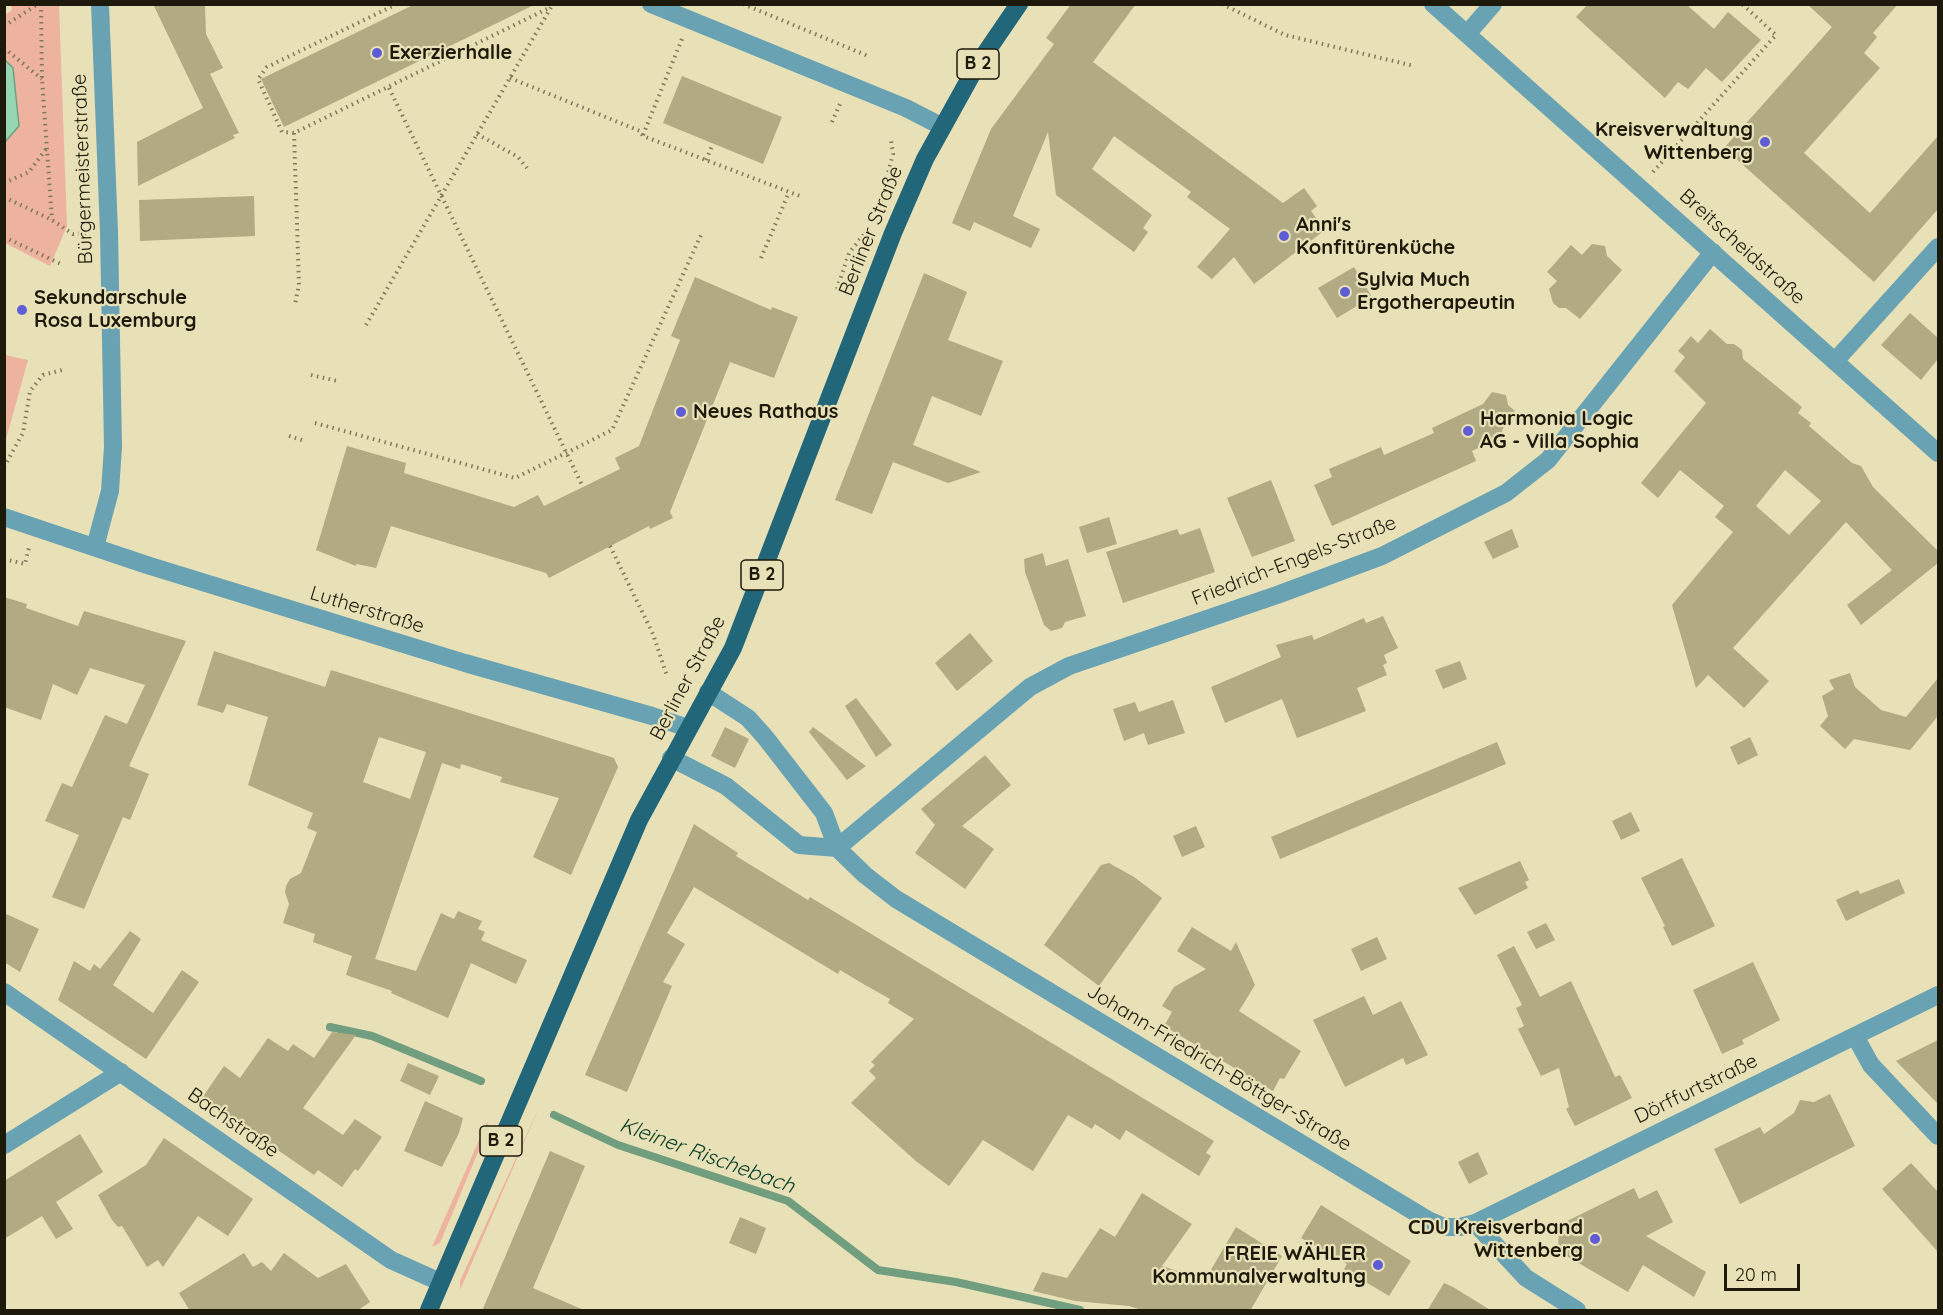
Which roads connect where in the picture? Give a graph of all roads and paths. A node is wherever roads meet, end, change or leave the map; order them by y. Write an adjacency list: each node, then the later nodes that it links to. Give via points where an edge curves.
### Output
1 (40, 4): 13 (path); 19 (path)
2 (100, 4): 63 (street, Bürgermeisterstraße, via 112,447 110,491)
3 (397, 4): 22 (path, via 267,67 258,79 282,132)
4 (651, 4): 12 (street)
5 (743, 4): 16 (path)
6 (1019, 4): 21 (main road, Berliner Straße / B 2)
7 (1222, 4): 17 (path, via 1286,34)
8 (1433, 4): 14 (street, Breitscheidstraße)
9 (1493, 4): 14 (street)
10 (1742, 4): 31 (path, via 1776,34)
11 (551, 5): 18 (path); 20 (path)
12 (690, 21): 21 (street); 24 (path)
13 (4, 26)
14 (1467, 34): 31 (street, Breitscheidstraße)
15 (4, 48): 19 (path)
16 (868, 56)
17 (1414, 66)
18 (510, 78): 23 (path); 24 (path)
19 (42, 79): 27 (path)
20 (389, 88): 22 (path); 35 (path)
21 (941, 126): 66 (main road, Berliner Straße / B 2, via 893,233 733,648)
22 (294, 133): 47 (path, via 299,285)
23 (477, 134): 29 (path, via 518,157); 35 (path)
24 (643, 135): 28 (path)
25 (891, 140): 36 (path, via 893,153)
26 (713, 144): 28 (path)
27 (47, 149): 30 (path, via 29,172); 37 (path)
28 (706, 160): 32 (path)
29 (527, 168)
30 (4, 183)
31 (1640, 186): 43 (street, Breitscheidstraße)
32 (789, 192): 33 (path); 44 (path)
33 (800, 196)
34 (4, 197): 37 (path)
35 (443, 197): 48 (path); 56 (path)
36 (876, 218)
37 (51, 220): 39 (path)
38 (872, 225): 46 (path, via 849,253)
39 (73, 234)
40 (701, 235): 56 (path, via 612,430)
41 (4, 237): 45 (path)
42 (1938, 247): 49 (street)
43 (1713, 252): 49 (street, Breitscheidstraße); 69 (street, Friedrich-Engels-Straße, via 1548,460 1506,493 1382,556 1069,666 1030,687)
44 (761, 258)
45 (61, 264)
46 (837, 289)
47 (295, 304)
48 (366, 325)
49 (1836, 360): 57 (street, Breitscheidstraße)
50 (66, 369): 58 (path, via 43,375 30,391 23,433)
51 (310, 375): 52 (path)
52 (337, 381)
53 (315, 423): 56 (path, via 515,478)
54 (289, 436): 55 (path)
55 (305, 441)
56 (566, 453): 59 (path)
57 (1938, 453)
58 (4, 467)
59 (583, 487)
60 (4, 517): 61 (street, Lutherstraße)
61 (35, 526): 63 (street, Lutherstraße); 64 (path, via 24,564)
62 (610, 546): 65 (path, via 653,634)
63 (95, 547): 67 (street, Lutherstraße, via 453,660)
64 (4, 559)
65 (667, 676)
66 (708, 692): 67 (main road, Berliner Straße / B 2); 69 (street, Johann-Friedrich-Böttger-Straße, via 747,718 765,737 824,813)
67 (687, 728): 68 (main road, Berliner Straße / B 2)
68 (671, 758): 69 (street, via 726,786 798,845); 77 (main road, Berliner Straße / B 2, via 639,820)
69 (837, 848): 76 (street, Johann-Friedrich-Böttger-Straße, via 905,905 1428,1220 1444,1227)
70 (4, 992): 73 (street, Bachstraße)
71 (1938, 995): 72 (street, Dörffurtstraße)
72 (1855, 1036): 74 (street, via 1871,1065); 76 (street, Dörffurtstraße)
73 (121, 1072): 75 (street); 77 (street, Bachstraße, via 390,1260)
74 (1938, 1136)
75 (4, 1145)
76 (1474, 1223): 79 (street, via 1526,1278)
77 (440, 1282): 78 (main road, Berliner Straße / B 2)
78 (429, 1311)
79 (1577, 1311)

